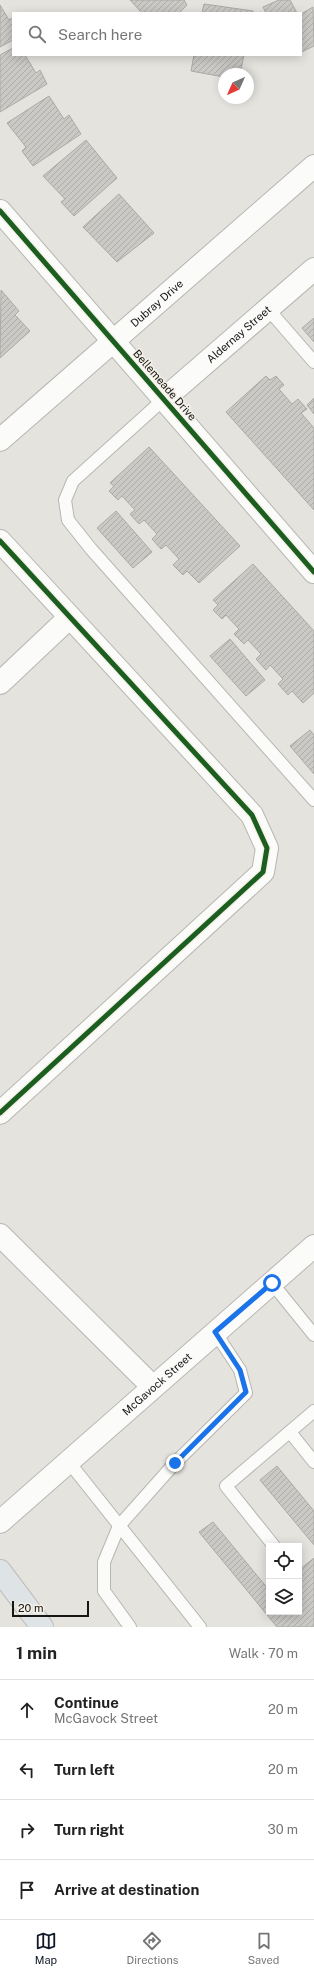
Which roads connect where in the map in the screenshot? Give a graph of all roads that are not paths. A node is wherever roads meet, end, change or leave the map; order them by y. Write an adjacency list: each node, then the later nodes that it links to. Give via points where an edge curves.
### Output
1 (314, 166): 5 (street, Dubray Drive)
2 (0, 211): 5 (street, Bellemeade Drive)
3 (314, 269): 4 (street, Aldernay Street)
4 (268, 309): 6 (lane); 7 (street, Aldernay Street)
5 (113, 341): 7 (street, Bellemeade Drive); 8 (street, Dubray Drive)
6 (314, 362)
7 (164, 400): 10 (street, Bellemeade Drive); 13 (lane, via 73,481 65,500 68,520)
8 (0, 440)
9 (0, 541): 11 (street)
10 (314, 572)
11 (70, 617): 12 (street); 14 (street, via 252,815 267,848 263,872)
12 (0, 683)
13 (314, 800)
14 (0, 1113)
15 (0, 1235): 20 (street)
16 (314, 1246): 17 (street, McGavock Street)
17 (272, 1283): 18 (street, McGavock Street); 19 (lane)
18 (215, 1332): 20 (street, McGavock Street); 26 (lane, via 240,1370 246,1392 175,1463)
19 (314, 1335)
20 (153, 1387): 23 (street, McGavock Street)
21 (314, 1411): 22 (lane)
22 (290, 1432): 24 (lane); 27 (lane, via 226,1486)
23 (68, 1461): 25 (street, McGavock Street); 26 (lane)
24 (314, 1462)
25 (0, 1522)
26 (119, 1526): 30 (lane, via 104,1562 104,1591); 31 (lane)
27 (272, 1543)
28 (0, 1571): 29 (main road)
29 (42, 1627)
30 (130, 1627)
31 (200, 1627)

